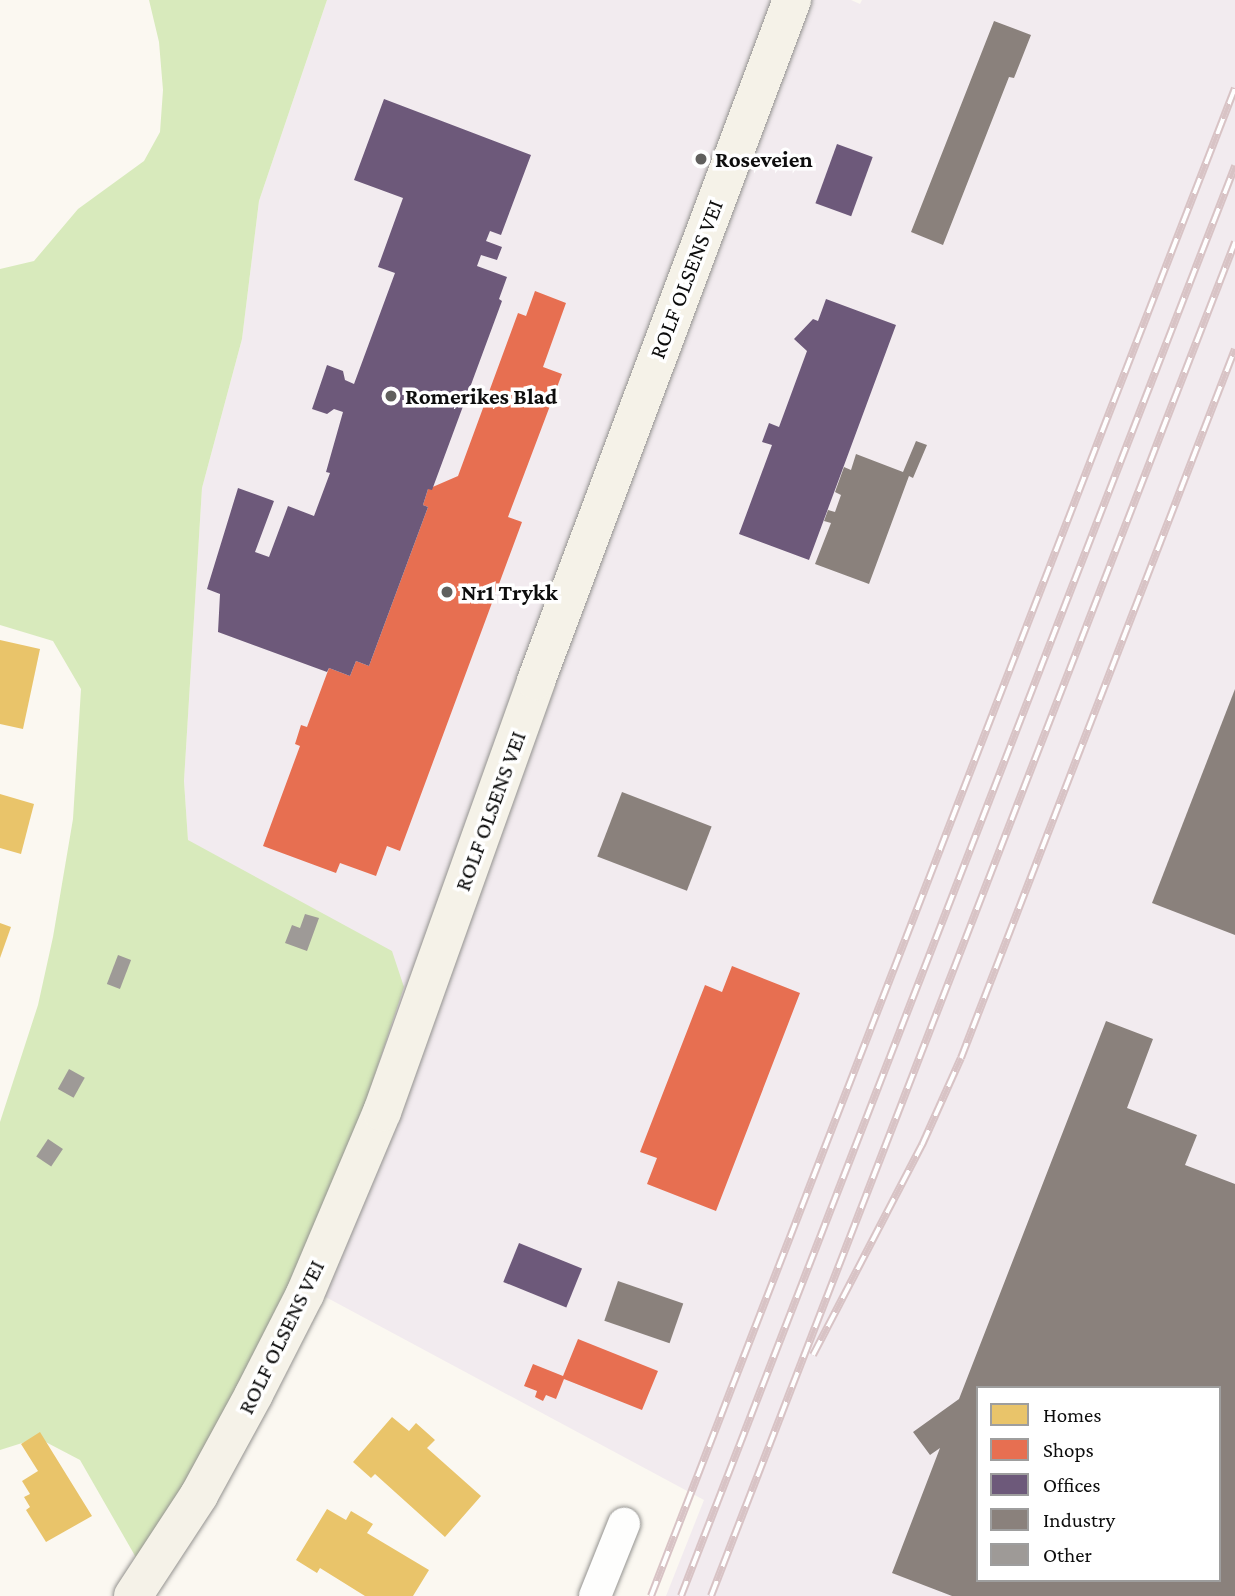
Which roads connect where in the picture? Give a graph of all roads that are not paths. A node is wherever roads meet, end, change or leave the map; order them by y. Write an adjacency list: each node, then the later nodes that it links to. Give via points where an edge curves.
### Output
1 (792, 0): 3 (main road, ROLF OLSENS VEI, via 536,681 382,1112 304,1294 254,1394 199,1495)
2 (624, 1524): 4 (street)
3 (133, 1596)
4 (595, 1596)

